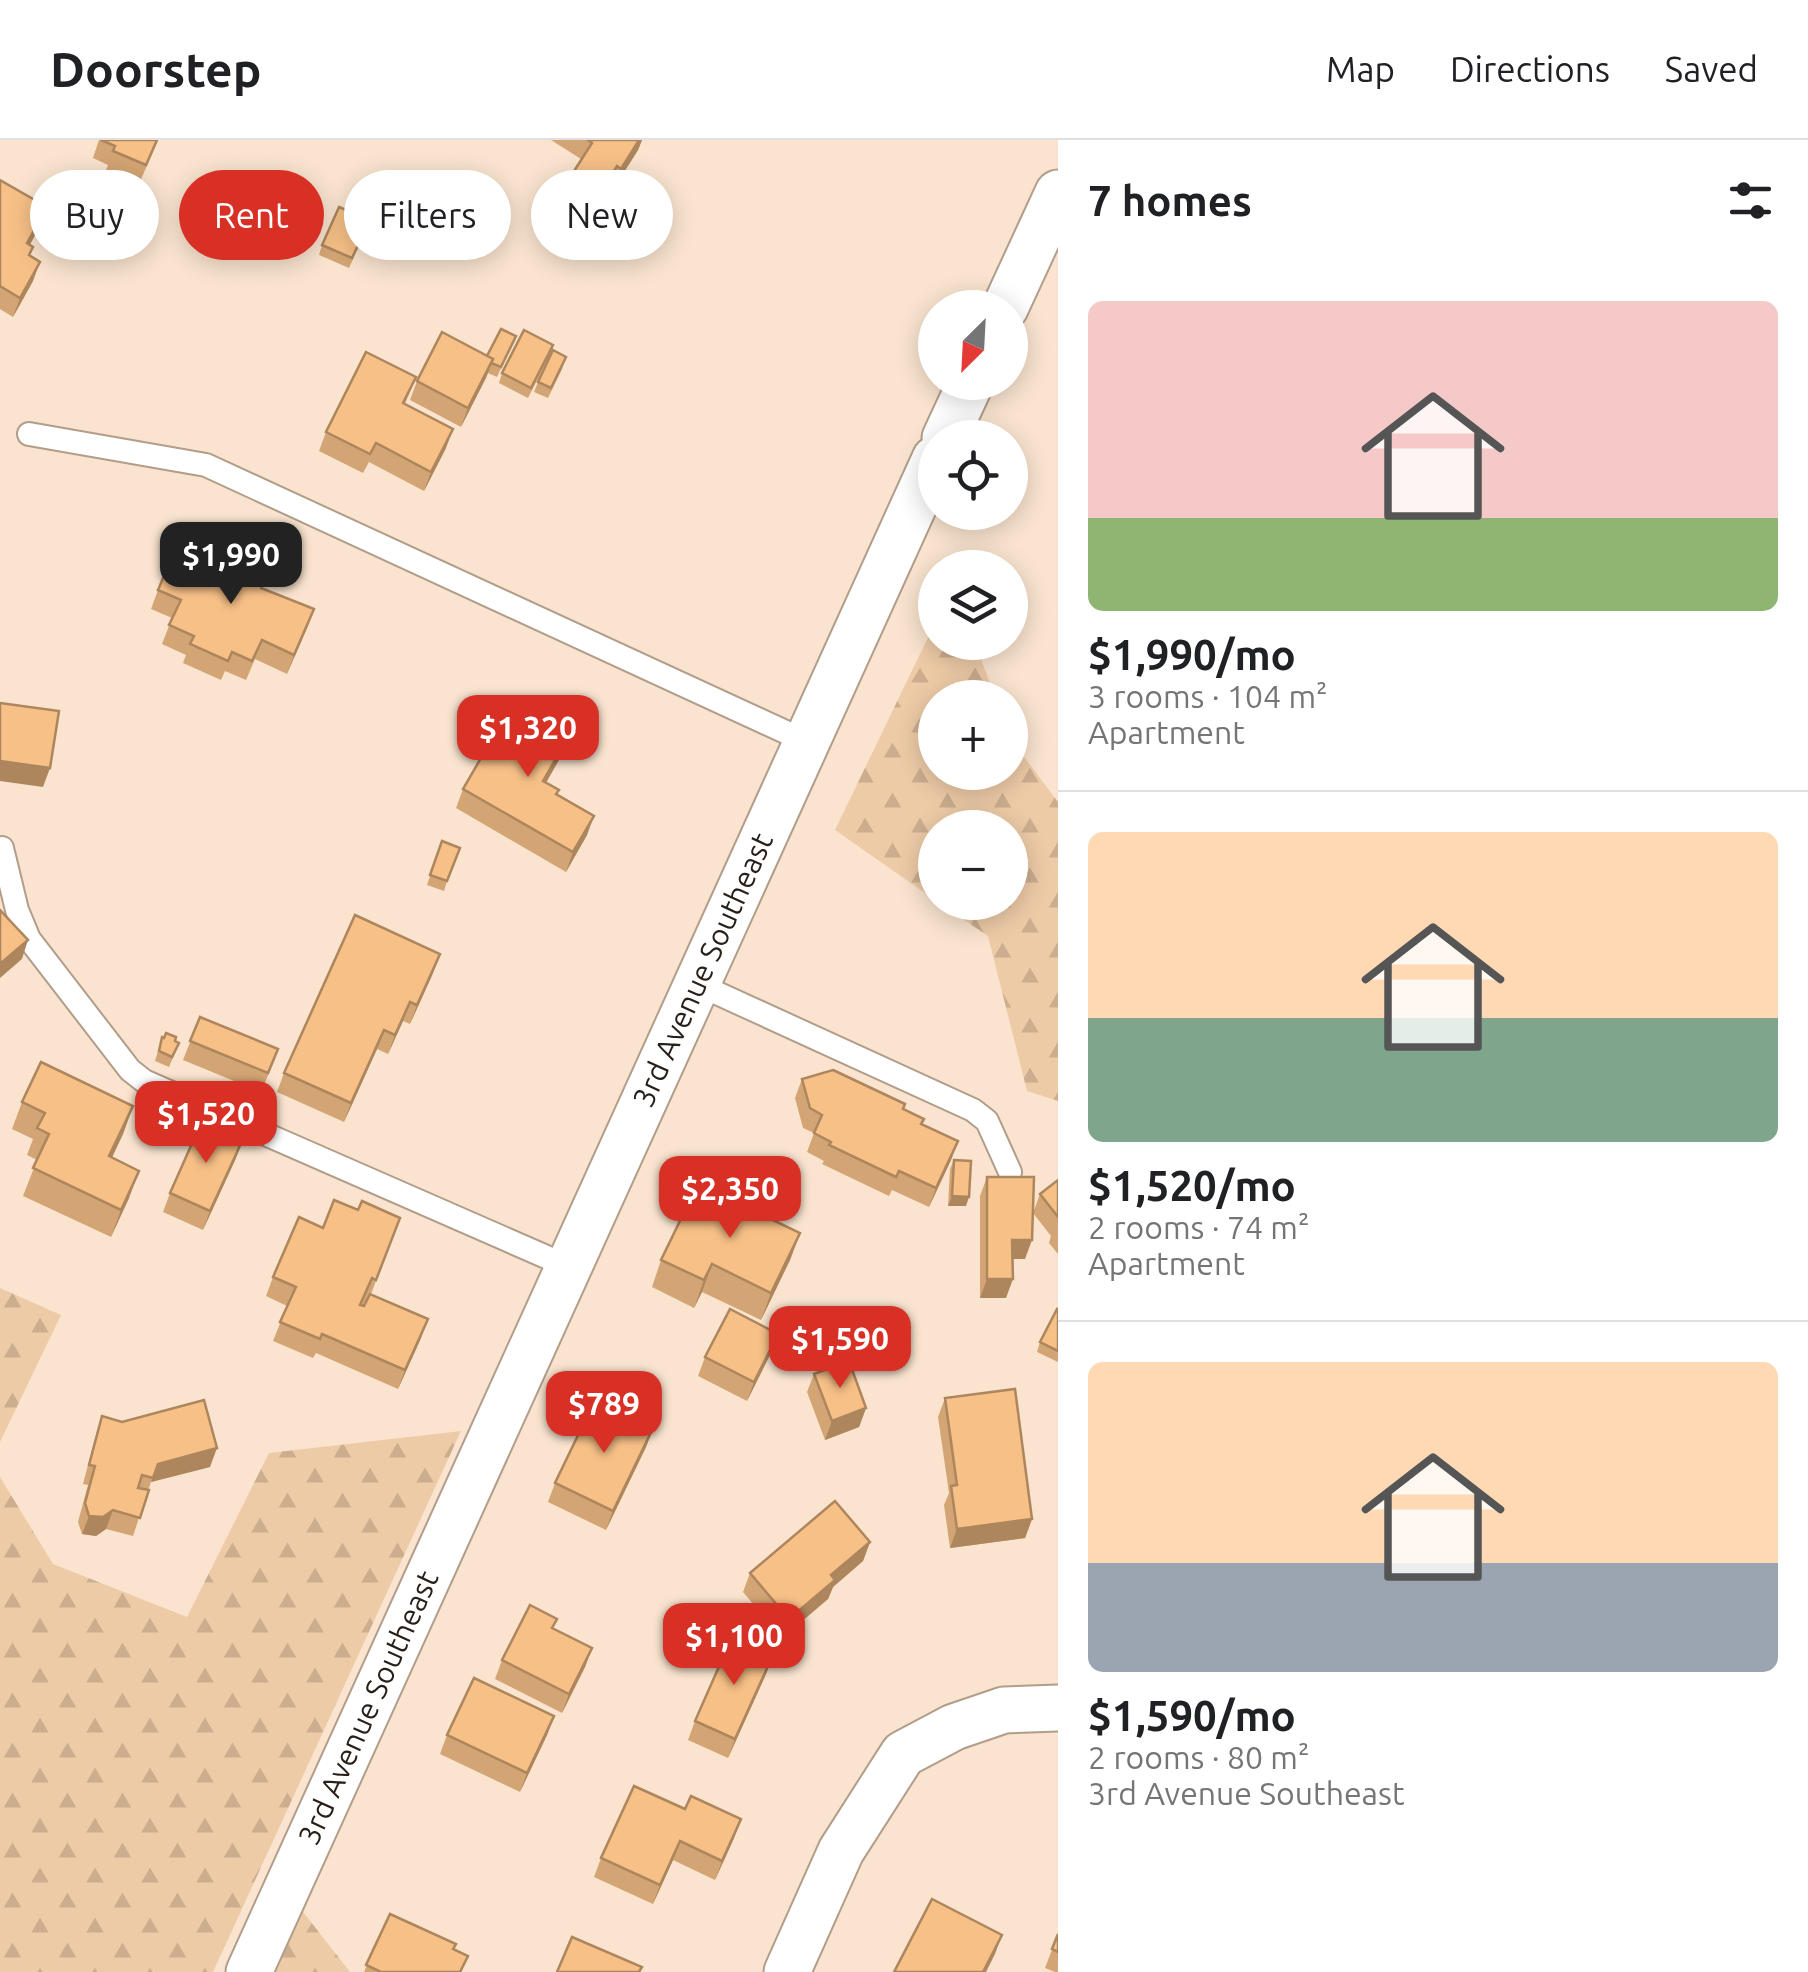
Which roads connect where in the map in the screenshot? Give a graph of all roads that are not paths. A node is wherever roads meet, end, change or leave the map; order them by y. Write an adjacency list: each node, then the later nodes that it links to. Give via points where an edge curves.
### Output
1 (1058, 193): 2 (street)
2 (1013, 290)
3 (30, 434): 5 (lane, via 206,465)
4 (918, 496): 5 (street, 3rd Avenue Southeast)
5 (804, 741): 7 (street, 3rd Avenue Southeast)
6 (2, 848): 9 (lane, via 29,939 130,1070)
7 (696, 983): 8 (lane, via 974,1110 987,1120); 9 (street, 3rd Avenue Southeast)
8 (1010, 1172)
9 (568, 1266): 11 (street, 3rd Avenue Southeast)
10 (1058, 1708): 12 (street, via 1004,1710 903,1754 841,1851)
11 (249, 1972)
12 (787, 1972)

